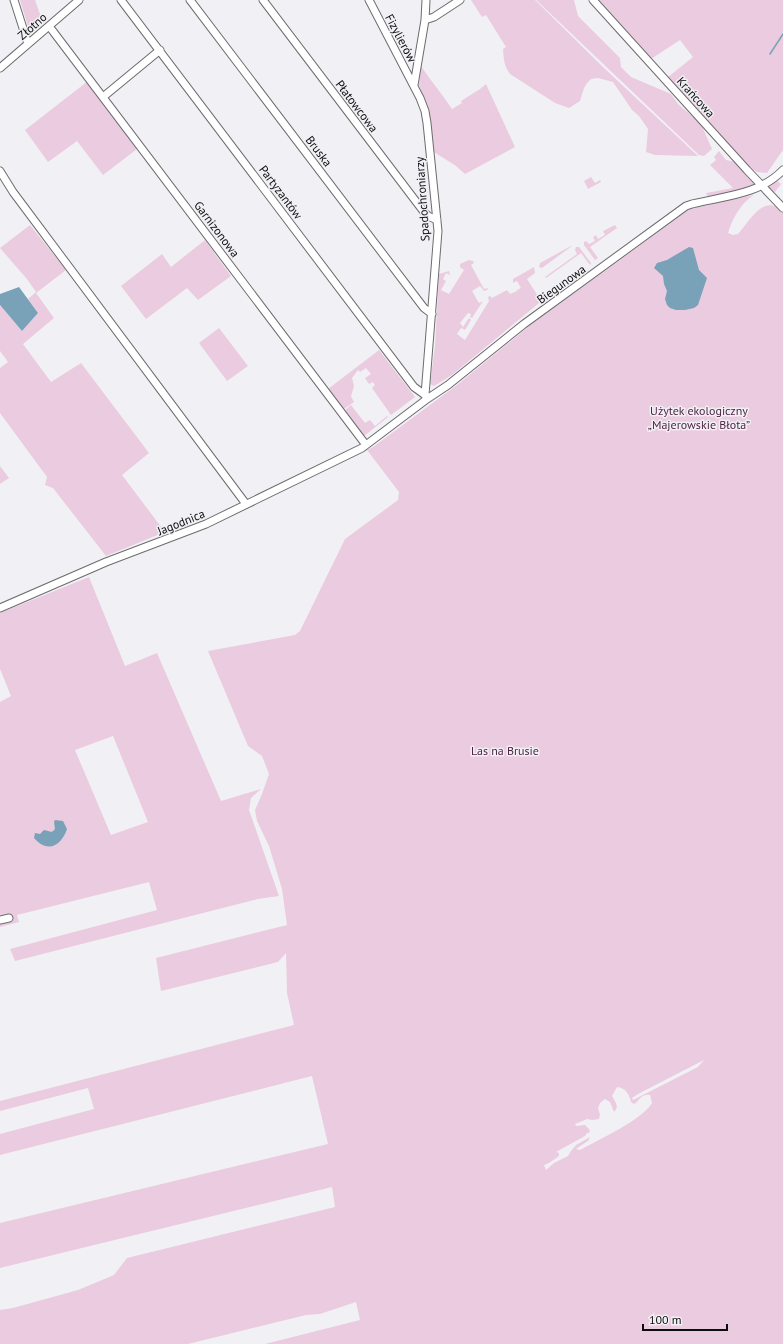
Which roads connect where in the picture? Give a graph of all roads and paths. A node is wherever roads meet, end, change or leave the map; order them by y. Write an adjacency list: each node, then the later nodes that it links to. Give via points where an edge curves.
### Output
1 (14, 0): 12 (street)
2 (78, 0): 11 (street, Złotno)
3 (121, 0): 13 (street, Partyzantów)
4 (190, 0): 22 (street, Bruska, via 424,308)
5 (264, 0): 21 (street, Płatowcowa, via 424,212)
6 (369, 0): 15 (street, Fizylierów)
7 (426, 0): 10 (street)
8 (460, 0): 10 (street, via 434,18)
9 (593, 0): 19 (street, Krańcowa)
10 (425, 20): 15 (street)
11 (49, 26): 12 (street, Złotno); 16 (street, Garnizonowa)
12 (28, 44): 14 (street, Złotno)
13 (160, 50): 16 (street); 23 (street, Partyzantów, via 414,387)
14 (0, 68)
15 (414, 85): 21 (street, Spadochroniarzy, via 426,115)
16 (104, 98): 24 (street, Garnizonowa)
17 (783, 170): 19 (street, Biegunowa)
18 (0, 171): 25 (street, via 13,192)
19 (762, 186): 20 (street, Krańcowa); 23 (street, Biegunowa, via 688,205 535,316 460,376)
20 (783, 208)
21 (437, 220): 22 (street, Spadochroniarzy)
22 (432, 314): 23 (street, Spadochroniarzy)
23 (426, 397): 24 (street, Biegunowa)
24 (366, 445): 25 (street, Jagodnica)
25 (246, 504): 26 (street, Jagodnica, via 193,530 106,562)
26 (0, 608)
27 (9, 918): 28 (street)
28 (0, 920)

